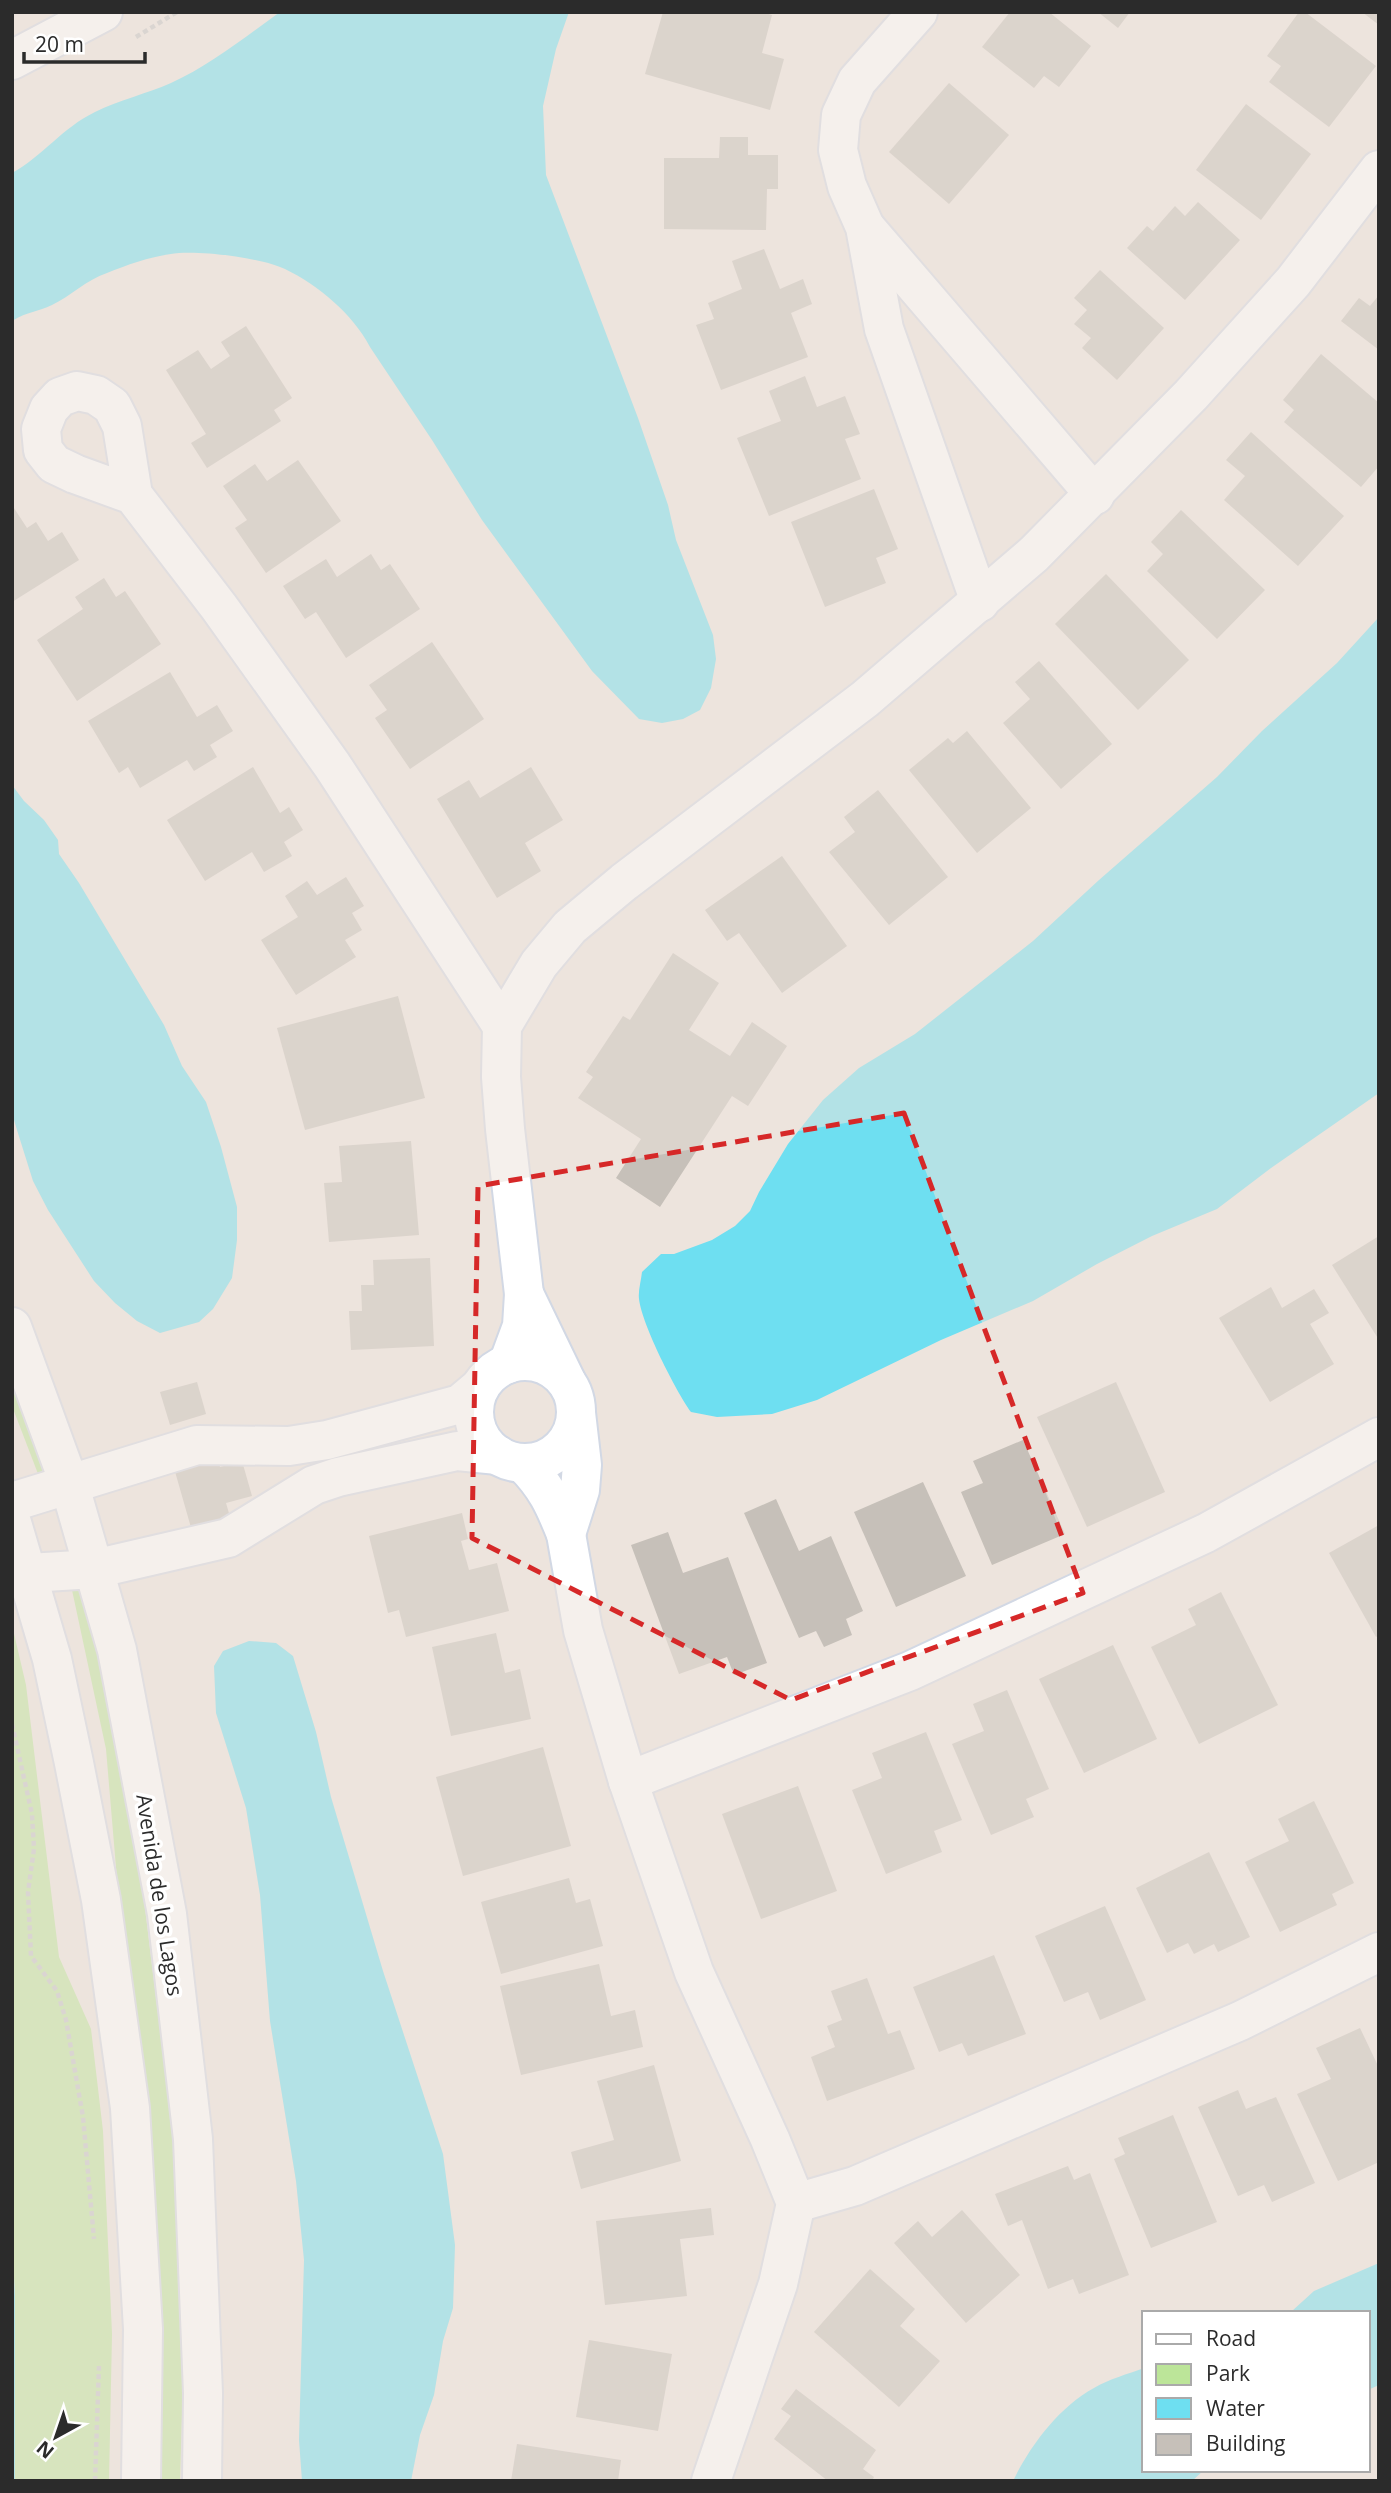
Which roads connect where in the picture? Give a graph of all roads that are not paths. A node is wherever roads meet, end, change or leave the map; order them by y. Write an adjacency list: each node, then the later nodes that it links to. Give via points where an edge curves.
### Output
1 (103, 12): 3 (street)
2 (918, 12): 5 (street, via 857,81 841,115 838,150)
3 (12, 60)
4 (1379, 170): 7 (street, via 1293,282)
5 (865, 227): 7 (street); 8 (street, via 884,329)
6 (133, 495): 9 (street, via 332,765)
7 (1095, 495): 8 (street)
8 (979, 602): 9 (street, via 864,699 570,927 539,964)
9 (502, 1026): 10 (street, via 503,1103)
10 (524, 1294): 12 (street, via 522,1326); 13 (street)
11 (12, 1327): 16 (street, Avenida de los Lagos)
12 (493, 1376): 13 (street, via 523,1361 539,1363 554,1370); 15 (street, via 474,1402 474,1418 486,1445); 16 (street, via 460,1404 327,1440 289,1446 197,1445)
13 (571, 1396): 15 (street, via 574,1428 566,1443 539,1461); 19 (street, via 582,1465 580,1490)
14 (1379, 1437): 22 (street, via 1206,1532 910,1671)
15 (510, 1459): 19 (street, via 541,1480); 20 (street, via 457,1451 338,1477 314,1485 228,1538)
16 (69, 1483): 17 (street); 20 (street, Avenida de los Lagos)
17 (12, 1502)
18 (12, 1523): 21 (street)
19 (566, 1534): 22 (street, via 583,1630)
20 (94, 1569): 21 (street); 26 (street, Avenida de los Lagos, via 117,1650 169,1927 193,2139)
21 (29, 1573): 25 (street, via 52,1659 101,1900 130,2108 143,2329)
22 (628, 1781): 24 (street, via 694,1972)
23 (1379, 1952): 24 (street, via 1240,2021 855,2186)
24 (796, 2203): 27 (street, via 778,2284)
25 (141, 2481)
26 (202, 2481)
27 (711, 2481)

